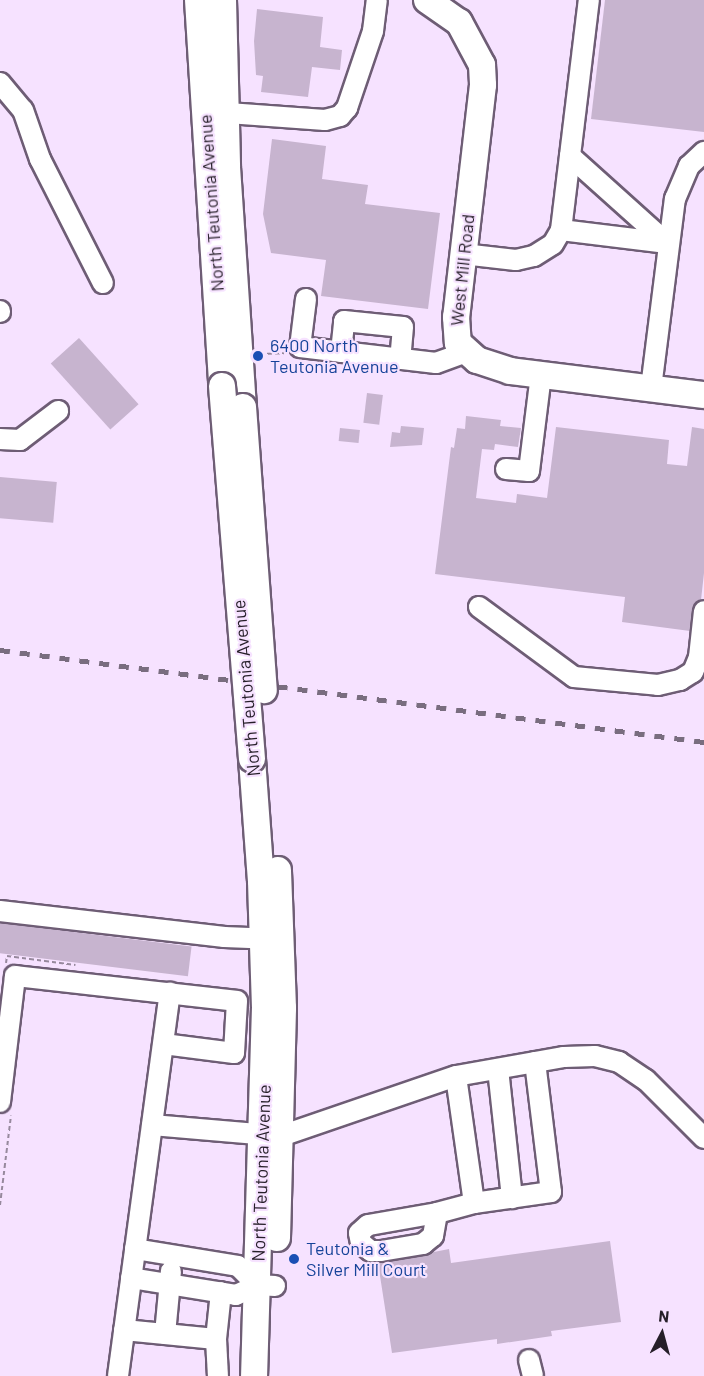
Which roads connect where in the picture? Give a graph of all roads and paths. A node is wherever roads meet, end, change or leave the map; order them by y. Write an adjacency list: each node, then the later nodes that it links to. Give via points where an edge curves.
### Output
1 (198, 0): 7 (main road, North Teutonia Avenue)
2 (223, 0): 7 (main road, North Teutonia Avenue)
3 (376, 0): 7 (street, via 373,31 347,108 340,116 325,120)
4 (589, 0): 9 (street)
5 (437, 2): 12 (main road, West Mill Road, via 468,33 482,65)
6 (0, 82): 13 (street, via 23,110 40,159)
7 (215, 112): 28 (main road, North Teutonia Avenue, bridge, via 243,407); 28 (main road, North Teutonia Avenue, bridge, via 222,386)
8 (704, 152): 11 (street, via 695,157 682,180)
9 (570, 156): 10 (street); 11 (street)
10 (561, 230): 11 (street); 12 (street, via 553,244 534,256 516,260)
11 (667, 243): 21 (street)
12 (463, 254): 17 (main road, West Mill Road, via 455,329)
13 (103, 284)
14 (306, 298): 15 (street)
15 (300, 347): 16 (street); 18 (path)
16 (341, 352): 19 (street); 19 (street, via 344,321 403,327)
17 (465, 352): 19 (street, via 436,363); 20 (main road, West Mill Road, via 490,367)
18 (260, 354)
19 (400, 359)
20 (541, 375): 21 (main road, West Mill Road); 25 (street, via 528,471)
21 (651, 388): 22 (main road, West Mill Road)
22 (704, 395)
23 (58, 411): 24 (street, via 20,440)
24 (0, 439)
25 (506, 469)
26 (479, 607): 27 (street, via 574,677 658,685 693,672 699,657)
27 (704, 611)
28 (261, 762): 30 (main road, North Teutonia Avenue)
29 (0, 911): 30 (street)
30 (273, 939): 38 (main road, North Teutonia Avenue)
31 (170, 993): 32 (street); 32 (street, via 237,1001 234,1053); 36 (street, via 15,976)
32 (164, 1044): 37 (street)
33 (535, 1062): 34 (street); 39 (street, via 595,1056 619,1062 646,1080); 40 (street, via 551,1192)
34 (498, 1069): 35 (street); 40 (street)
35 (456, 1076): 38 (street); 41 (street)
36 (0, 1102)
37 (152, 1125): 38 (street); 43 (street)
38 (272, 1136): 47 (main road, North Teutonia Avenue)
39 (704, 1137)
40 (512, 1198): 41 (street)
41 (474, 1203): 42 (street)
42 (437, 1214): 42 (street, via 433,1236 423,1244 371,1251 362,1243 359,1233 368,1225)
43 (135, 1249): 44 (street); 45 (street)
44 (173, 1256): 46 (street); 47 (street, via 238,1266)
45 (131, 1278): 46 (street); 49 (street)
46 (169, 1284): 48 (street); 50 (street)
47 (266, 1286): 48 (street, via 236,1295); 54 (main road, North Teutonia Avenue); 55 (main road, North Teutonia Avenue)
48 (222, 1292): 51 (street)
49 (124, 1330): 50 (street); 52 (street)
50 (165, 1334): 51 (street)
51 (216, 1339): 53 (street)
52 (118, 1376)
53 (218, 1376)
54 (254, 1376)
55 (272, 1376)

